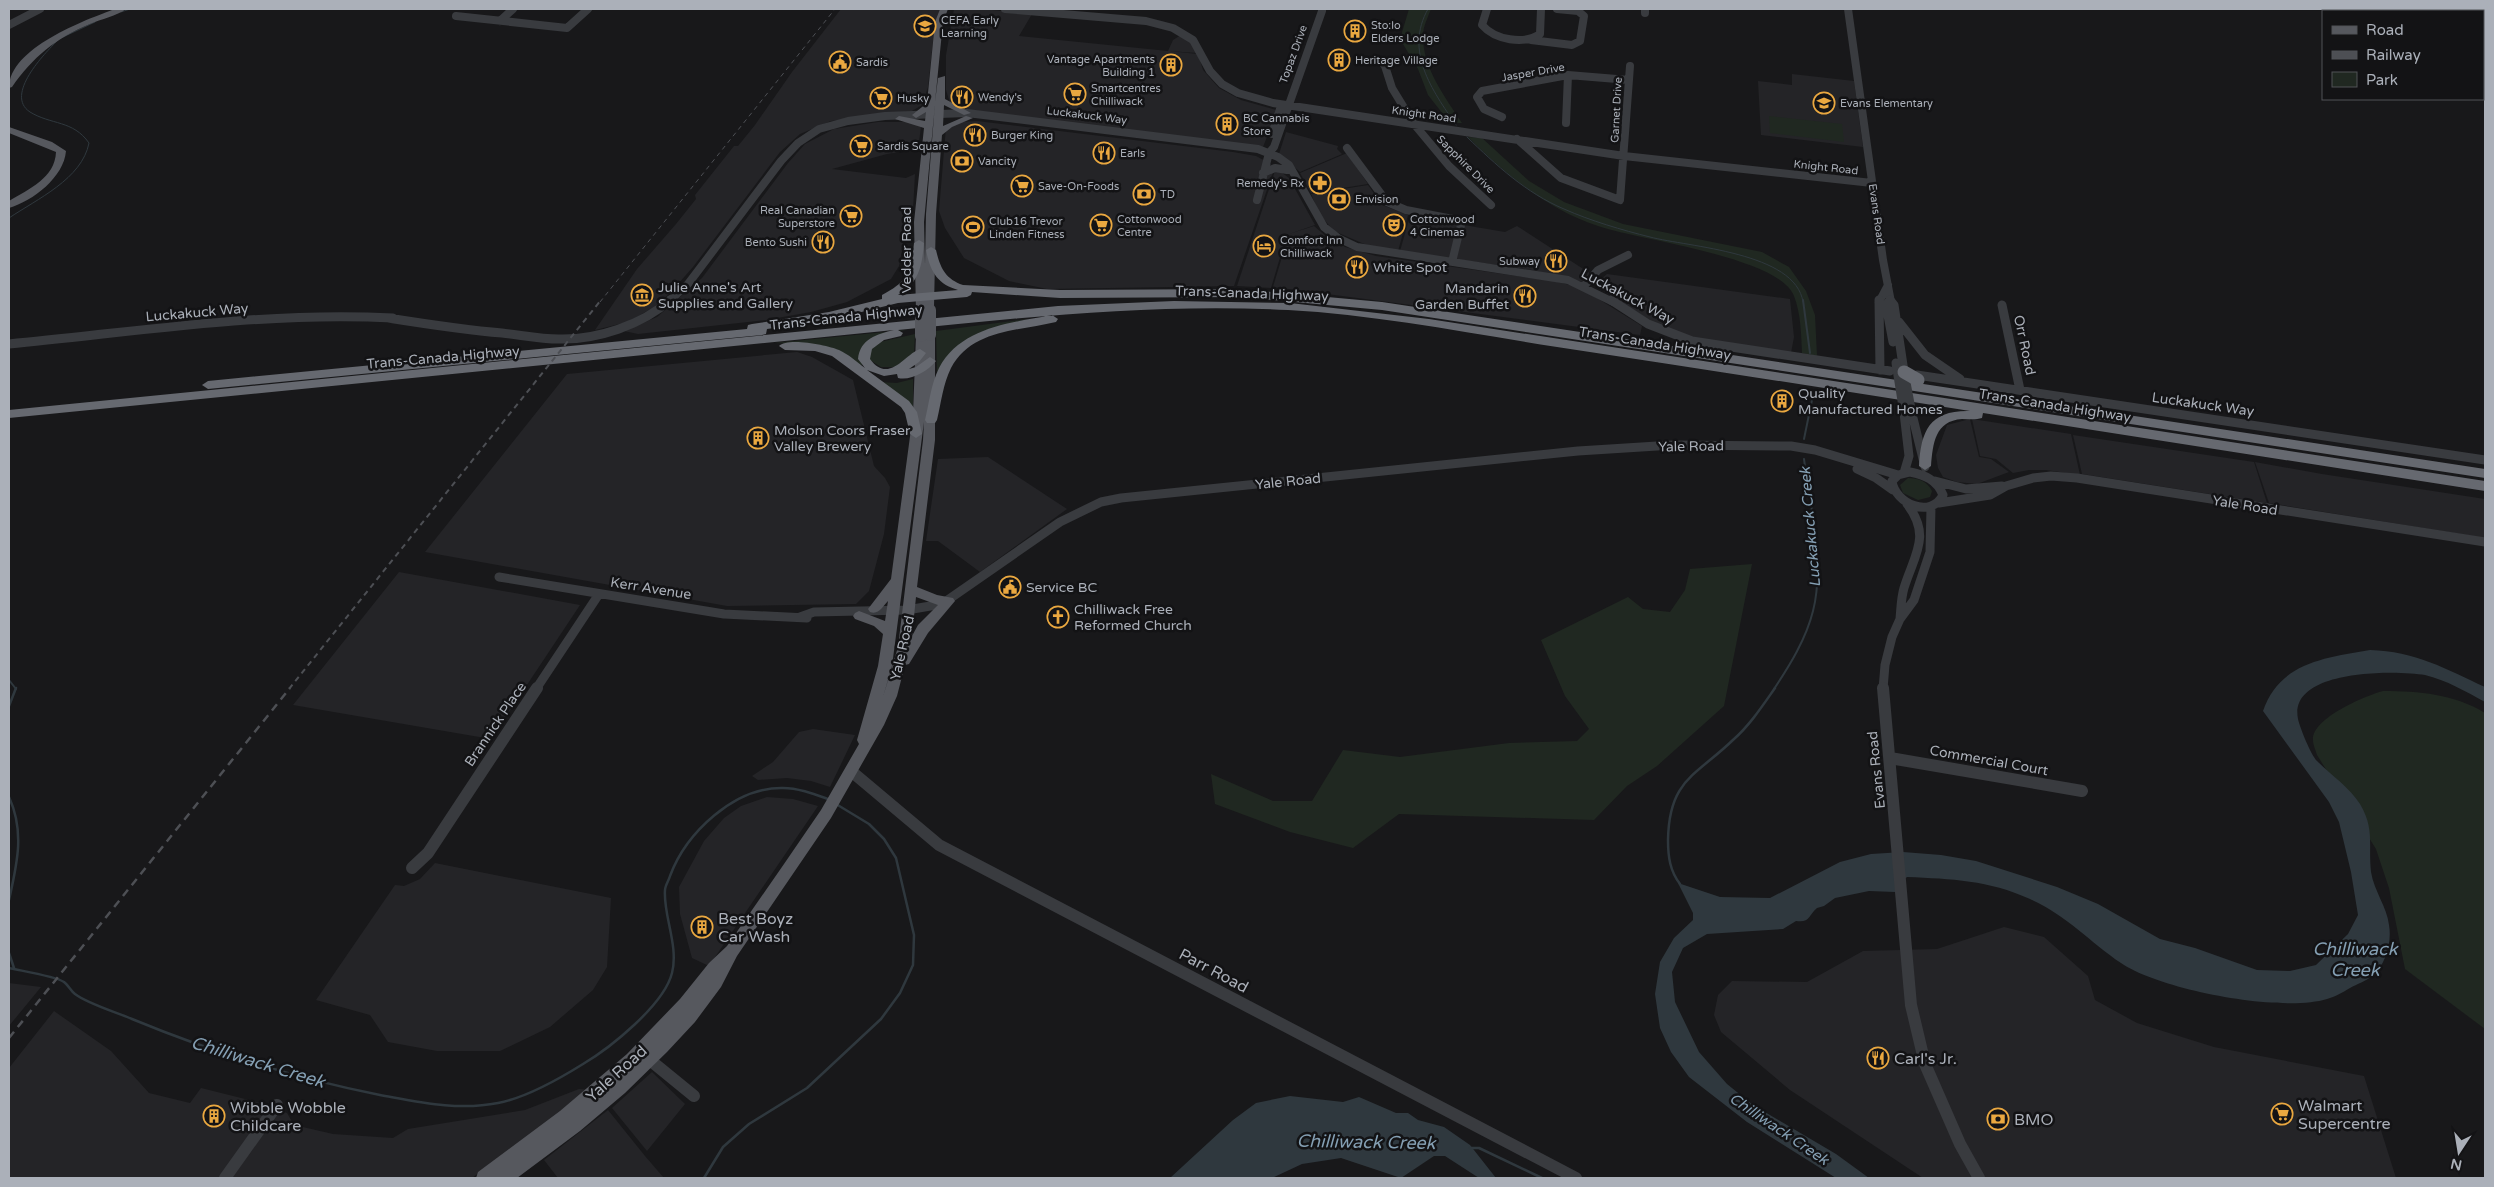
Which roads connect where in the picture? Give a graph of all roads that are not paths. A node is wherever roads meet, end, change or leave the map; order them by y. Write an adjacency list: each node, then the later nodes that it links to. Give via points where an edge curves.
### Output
1 (40, 9): 18 (street)
2 (122, 9): 24 (main road, via 47,41 28,58)
3 (513, 9): 17 (street)
4 (588, 9): 17 (street, via 567,28)
5 (944, 9): 25 (main road, Vedder Road, via 939,22)
6 (950, 9): 25 (main road, Vedder Road)
7 (1006, 9): 14 (street, Knight Road)
8 (1487, 9): 19 (street, via 1482,25 1486,31 1495,36)
9 (1541, 9): 19 (street, via 1540,34)
10 (1557, 9): 19 (street, via 1578,11 1584,16 1580,41 1572,45)
11 (1848, 9): 44 (street, Evans Road)
12 (2347, 9): 13 (street)
13 (2361, 10)
14 (1058, 11): 26 (street, Knight Road, via 1172,27 1191,37 1201,48 1210,70 1227,87 1254,99)
15 (1322, 11): 26 (street, Topaz Drive)
16 (456, 16): 17 (street)
17 (500, 21)
18 (9, 26)
19 (1531, 40)
20 (1381, 61): 34 (street, Sapphire Drive, via 1392,88)
21 (1630, 66): 23 (street, Garnet Drive)
22 (1568, 75): 23 (street, Jasper Drive); 29 (street, Jasper Drive, via 1482,91 1477,97 1484,109); 33 (street)
23 (1629, 80): 40 (street, Garnet Drive)
24 (9, 85)
25 (937, 102): 27 (main road); 28 (main road); 30 (main road, Vedder Road)
26 (1287, 105): 34 (street, Knight Road); 39 (street, Topaz Drive)
27 (916, 115): 30 (street, Luckakuck Way); 31 (street, Luckakuck Way)
28 (968, 116): 30 (street, Luckakuck Way); 36 (main road); 39 (street, Luckakuck Way)
29 (1502, 116)
30 (934, 118): 32 (main road, via 922,123); 36 (main road, Vedder Road); 48 (main road, Vedder Road, via 921,193)
31 (862, 119): 32 (street, Luckakuck Way); 65 (street, Luckakuck Way, via 825,127 798,143 691,280 670,301 628,325 593,336 560,339 338,315 274,318)
32 (899, 120)
33 (1566, 122)
34 (1414, 124): 37 (street, Knight Road); 47 (street, Sapphire Drive, via 1450,166)
35 (9, 130): 46 (main road, via 54,146 61,151 62,157 53,173)
36 (939, 133): 49 (main road, Vedder Road)
37 (1516, 138): 40 (street, Knight Road); 40 (street, Garnet Drive, via 1561,178 1620,200)
38 (1346, 148): 51 (street, via 1387,202 1399,208 1458,220 1461,225)
39 (1269, 155): 41 (street, Luckakuck Way); 42 (street, Topaz Drive); 43 (street, Luckakuck Way, via 1289,165)
40 (1624, 156): 44 (street, Knight Road)
41 (1287, 170): 42 (street, via 1275,168); 43 (street, Luckakuck Way)
42 (1263, 173): 45 (street, Topaz Drive)
43 (1296, 178): 51 (street, Luckakuck Way, via 1319,222 1345,242 1372,250)
44 (1872, 183): 53 (street, Evans Road)
45 (1256, 200)
46 (9, 205)
47 (1491, 205)
48 (919, 243): 55 (main road, Vedder Road); 59 (highway, via 916,272 908,284)
49 (931, 250): 54 (highway, via 936,271 945,281 962,288); 55 (main road, Vedder Road)
50 (1628, 255): 52 (street, via 1598,270)
51 (1452, 262): 52 (street, Luckakuck Way, via 1546,276)
52 (1584, 286): 71 (street, Luckakuck Way, via 1648,324 1682,338)
53 (1888, 286): 56 (street, Evans Road); 71 (street, via 1880,300)
54 (1006, 292): 55 (highway); 57 (highway, via 1240,293)
55 (925, 296): 59 (highway); 63 (main road, Vedder Road, bridge)
56 (1890, 300): 62 (street, Evans Road); 73 (street, Evans Road, via 1886,305)
57 (1346, 303): 64 (highway, Trans-Canada Highway, via 1236,296 1128,298); 83 (highway, Trans-Canada Highway, via 1592,337)
58 (2002, 305): 76 (street, Orr Road)
59 (855, 309): 64 (highway, via 784,324)
60 (1319, 310): 61 (highway, via 1210,309); 67 (highway, Trans-Canada Highway, via 1234,305 1106,306); 82 (highway, Trans-Canada Highway, via 1439,325)
61 (1085, 314): 66 (highway, via 900,332 870,343 864,359 873,368 892,371 912,363); 80 (highway, via 998,330 962,346 945,367)
62 (1896, 317): 69 (street, via 1910,342); 73 (street, Evans Road)
63 (925, 335): 66 (main road, Vedder Road); 68 (main road, Vedder Road)
64 (655, 341): 77 (highway, Trans-Canada Highway, via 355,369)
65 (9, 344)
66 (920, 352): 70 (main road, Vedder Road)
67 (570, 360): 72 (highway, via 802,346 836,353); 78 (highway, Trans-Canada Highway)
68 (930, 361): 70 (highway); 80 (main road, Vedder Road)
69 (1938, 367): 74 (street); 75 (street)
70 (920, 370): 72 (highway, via 891,378); 81 (main road, Vedder Road)
71 (1880, 370): 73 (street, Luckakuck Way)
72 (862, 372): 81 (highway, via 909,408)
73 (1904, 373): 74 (street, Luckakuck Way); 79 (street, Evans Road, bridge); 83 (highway, via 2265,436)
74 (1937, 378): 75 (street, Luckakuck Way)
75 (1968, 382): 76 (street, Luckakuck Way)
76 (2020, 390): 85 (street, Luckakuck Way)
77 (9, 407)
78 (9, 414)
79 (1908, 414): 86 (street, Evans Road); 87 (street, Evans Road, via 1909,456)
80 (931, 420): 98 (main road, Vedder Road)
81 (916, 434): 97 (main road, Vedder Road)
82 (2212, 445): 86 (highway, via 1966,414 1943,419 1932,427 1927,439); 91 (highway, Trans-Canada Highway)
83 (2290, 445): 88 (highway, Trans-Canada Highway)
84 (1844, 460): 87 (street, Yale Road); 92 (street, Yale Road); 100 (street, Yale Road, via 1792,446 1673,445 1578,451 1121,498 1101,502 1060,522)
85 (2485, 460)
86 (1925, 466): 89 (street, Evans Road)
87 (1901, 474): 89 (street, via 1917,473); 92 (street, via 1892,481)
88 (2485, 474)
89 (1933, 480): 90 (street, Yale Road, via 1966,489); 94 (street, via 1943,495)
90 (2006, 486): 94 (street, Yale Road, via 1990,494); 95 (street, Yale Road, via 2033,478 2077,478)
91 (2485, 486)
92 (1893, 490): 93 (street)
93 (1904, 502): 94 (street, via 1918,507); 106 (street, Evans Road, via 1917,516 1921,536 1902,598)
94 (1935, 505): 106 (street, Evans Road, via 1929,518 1930,550 1913,602)
95 (2485, 542)
96 (499, 577): 99 (street, Kerr Avenue)
97 (895, 582): 101 (main road); 102 (main road, Vedder Road)
98 (910, 589): 100 (main road, via 925,597); 103 (main road, Vedder Road)
99 (598, 594): 105 (street, Kerr Avenue, via 724,614); 113 (street, Brannick Place, via 428,852)
100 (949, 601): 103 (street, Yale Road); 108 (main road, via 923,629)
101 (874, 609): 102 (street, Kerr Avenue); 105 (street, Kerr Avenue, via 814,612)
102 (892, 610): 103 (street); 104 (street, Kerr Avenue); 107 (main road, Yale Road)
103 (907, 610): 108 (main road, Yale Road)
104 (859, 616): 105 (street, Kerr Avenue); 107 (main road, via 878,622)
105 (800, 617)
106 (1900, 619): 110 (street, Evans Road, via 1883,674)
107 (890, 633): 109 (main road, Yale Road, via 885,666)
108 (900, 666): 109 (main road, Yale Road, via 878,725)
109 (862, 747): 111 (main road, Yale Road)
110 (1890, 758): 112 (street, Commercial Court); 121 (street, Evans Road, via 1911,1005 1923,1056 1960,1144)
111 (851, 771): 114 (main road, Yale Road, via 826,814 732,951 724,972 696,1009); 120 (street, Parr Road, via 939,845)
112 (2082, 791)
113 (412, 868)
114 (645, 1055): 115 (street); 118 (main road, Yale Road); 119 (main road, Yale Road, via 562,1136)
115 (694, 1096)
116 (277, 1105): 117 (street)
117 (225, 1178)
118 (484, 1178)
119 (503, 1178)
120 (1576, 1178)
121 (1979, 1178)

